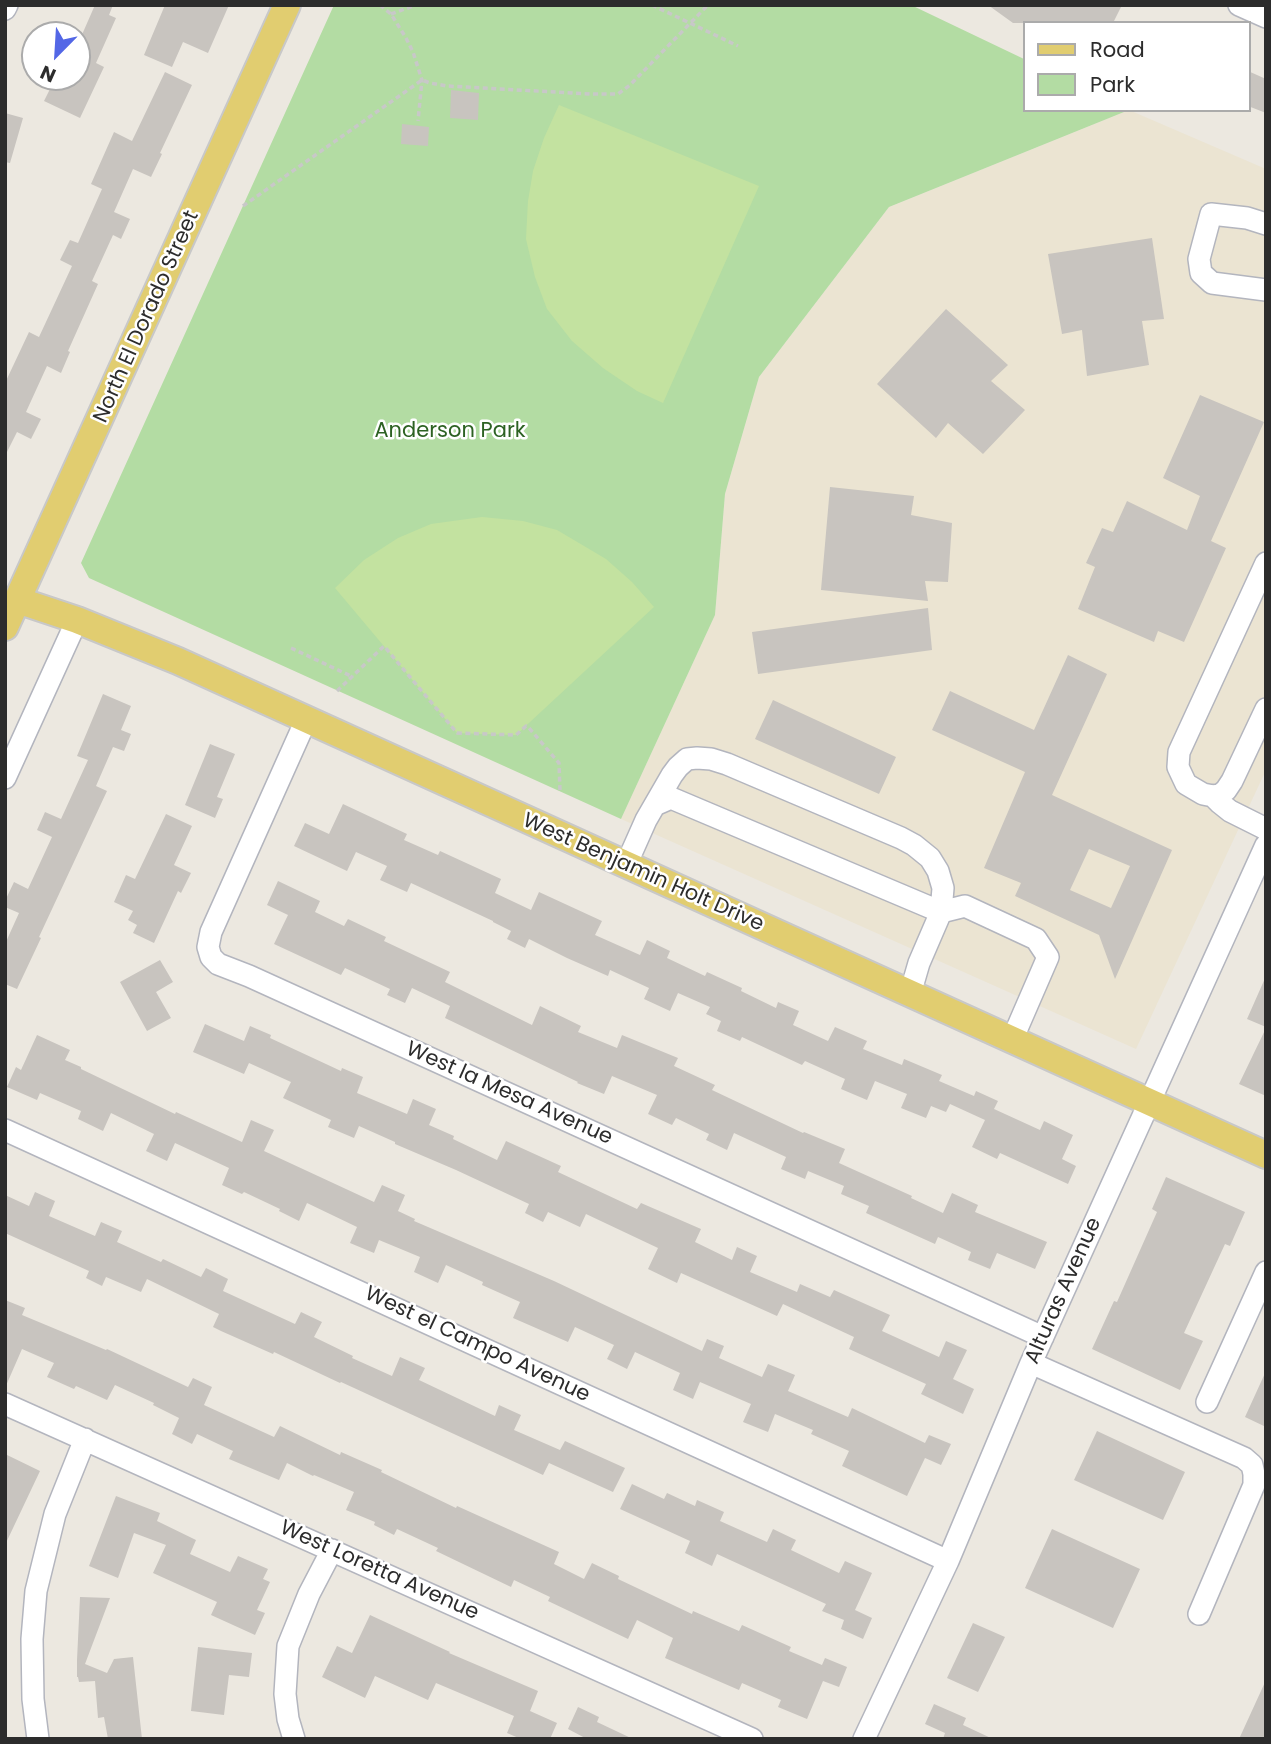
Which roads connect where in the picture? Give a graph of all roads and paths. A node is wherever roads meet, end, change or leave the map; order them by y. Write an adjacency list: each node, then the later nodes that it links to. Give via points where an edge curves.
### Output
1 (287, 5): 17 (main road, North El Dorado Street, via 58,515)
2 (380, 5): 7 (path)
3 (416, 5): 7 (path)
4 (652, 5): 9 (path)
5 (708, 5): 9 (path)
6 (1239, 5): 8 (street)
7 (391, 14): 11 (path, via 413,52)
8 (1266, 18)
9 (691, 23): 10 (path); 11 (path, via 618,94 447,86)
10 (738, 46)
11 (422, 80): 12 (path); 13 (path)
12 (418, 121)
13 (243, 206)
14 (1266, 224): 15 (street, via 1211,214 1199,260 1201,273 1212,284)
15 (1266, 290)
16 (1266, 564): 27 (street, via 1179,752 1178,767 1186,784)
17 (11, 597): 18 (main road, West Benjamin Holt Drive); 19 (main road, North El Dorado Street)
18 (77, 620): 24 (main road, West Benjamin Holt Drive); 25 (street)
19 (5, 627)
20 (290, 648): 21 (path)
21 (352, 677): 22 (path); 26 (path, via 384,646 457,733 516,735 529,728 559,763)
22 (338, 691)
23 (1266, 709): 27 (street, via 1232,781)
24 (306, 720): 31 (main road, West Benjamin Holt Drive); 39 (street, West la Mesa Avenue, via 211,932 208,947 218,964)
25 (5, 778)
26 (560, 791)
27 (1213, 796): 29 (street, via 1230,811)
28 (655, 805): 31 (street); 32 (street, via 671,798); 32 (street, via 687,759 727,764 914,845 938,871 943,888)
29 (1266, 829)
30 (1266, 845): 35 (street, Alturas Avenue)
31 (626, 865): 33 (main road, West Benjamin Holt Drive)
32 (941, 912): 33 (street); 34 (street, via 965,906 1036,939 1048,957)
33 (910, 994): 34 (main road, West Benjamin Holt Drive)
34 (1012, 1040): 35 (main road, West Benjamin Holt Drive)
35 (1149, 1103): 37 (main road, West Benjamin Holt Drive); 39 (street, Alturas Avenue)
36 (5, 1130): 45 (street, West el Campo Avenue)
37 (1266, 1155)
38 (1266, 1272): 41 (street)
39 (1043, 1337): 40 (street, Alturas Avenue)
40 (1031, 1363): 45 (street, Alturas Avenue); 46 (street, via 1252,1465 1254,1485)
41 (1207, 1402)
42 (5, 1404): 43 (street, West Loretta Avenue)
43 (85, 1439): 44 (street, West Loretta Avenue); 47 (street, via 55,1514 36,1591 32,1639)
44 (332, 1550): 48 (street, via 292,1632 285,1693); 49 (street, West Loretta Avenue)
45 (948, 1561): 50 (street, Alturas Avenue)
46 (1199, 1614)
47 (38, 1739)
48 (294, 1739)
49 (752, 1739)
50 (864, 1739)

